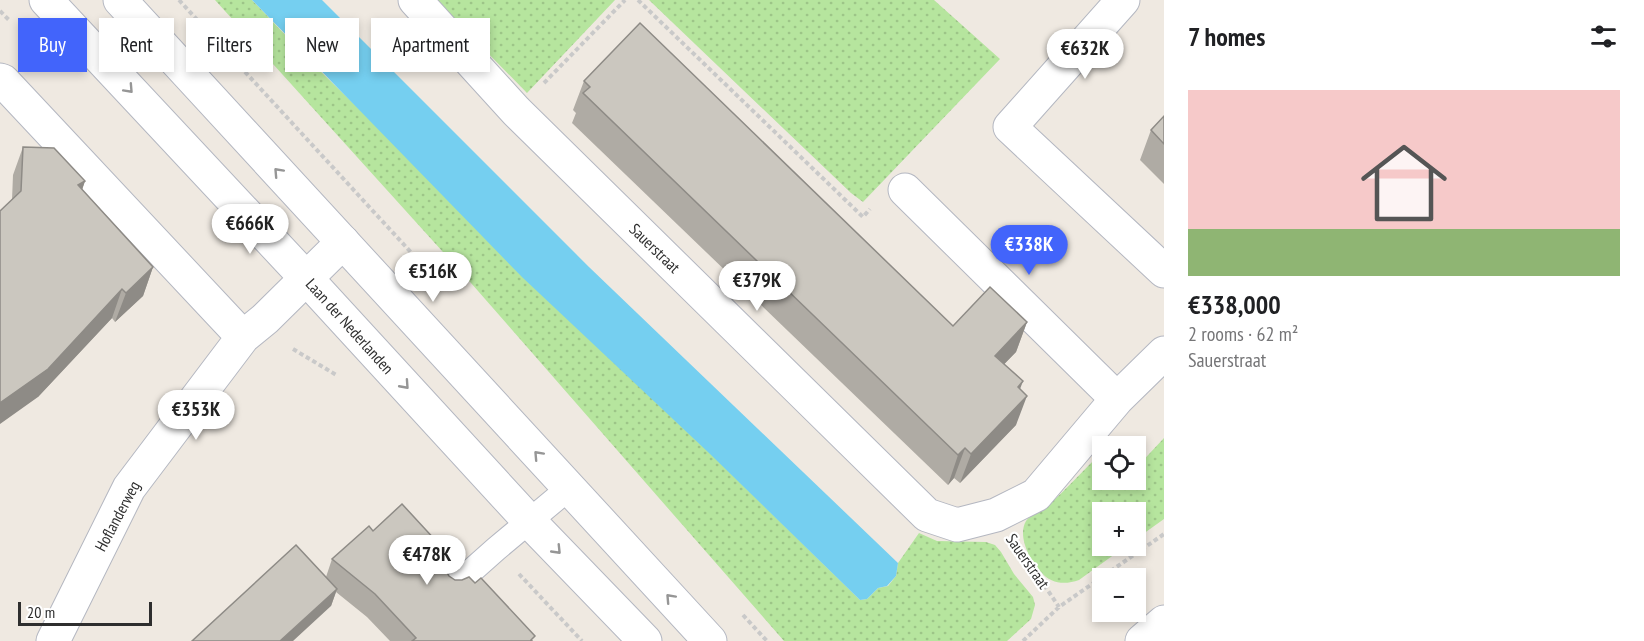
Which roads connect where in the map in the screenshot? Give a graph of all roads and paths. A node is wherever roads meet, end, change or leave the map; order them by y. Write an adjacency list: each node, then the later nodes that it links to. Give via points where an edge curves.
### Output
1 (46, 0): 12 (street, Laan der Nederlanden, one-way to 12)
2 (120, 0): 10 (street, one-way to 2)
3 (415, 0): 8 (street, Sauerstraat)
4 (625, 0): 8 (path)
5 (638, 0): 9 (path, via 862,217 896,182)
6 (1123, 0): 11 (street, via 1010,127)
7 (0, 80): 13 (street)
8 (516, 111): 17 (street, Sauerstraat, via 927,515 957,525)
9 (905, 190): 15 (street)
10 (343, 242): 12 (street, Hoflanderweg); 16 (street, one-way to 10)
11 (1164, 271)
12 (306, 278): 13 (street, Hoflanderweg); 18 (street, Laan der Nederlanden, one-way to 18)
13 (243, 337): 23 (street, Hoflanderweg, via 129,488)
14 (1164, 353): 15 (street, Sauerstraat)
15 (1117, 399): 17 (street, Sauerstraat, via 1036,495)
16 (569, 488): 18 (lane); 25 (street, one-way to 16)
17 (996, 515): 21 (path, Sauerstraat)
18 (530, 522): 20 (lane); 24 (street, Laan der Nederlanden, one-way to 24)
19 (1164, 534): 21 (path)
20 (452, 589)
21 (1059, 607): 26 (path)
22 (1164, 622): 27 (street)
23 (53, 641)
24 (645, 641)
25 (710, 641)
26 (1023, 641)
27 (1142, 641)

